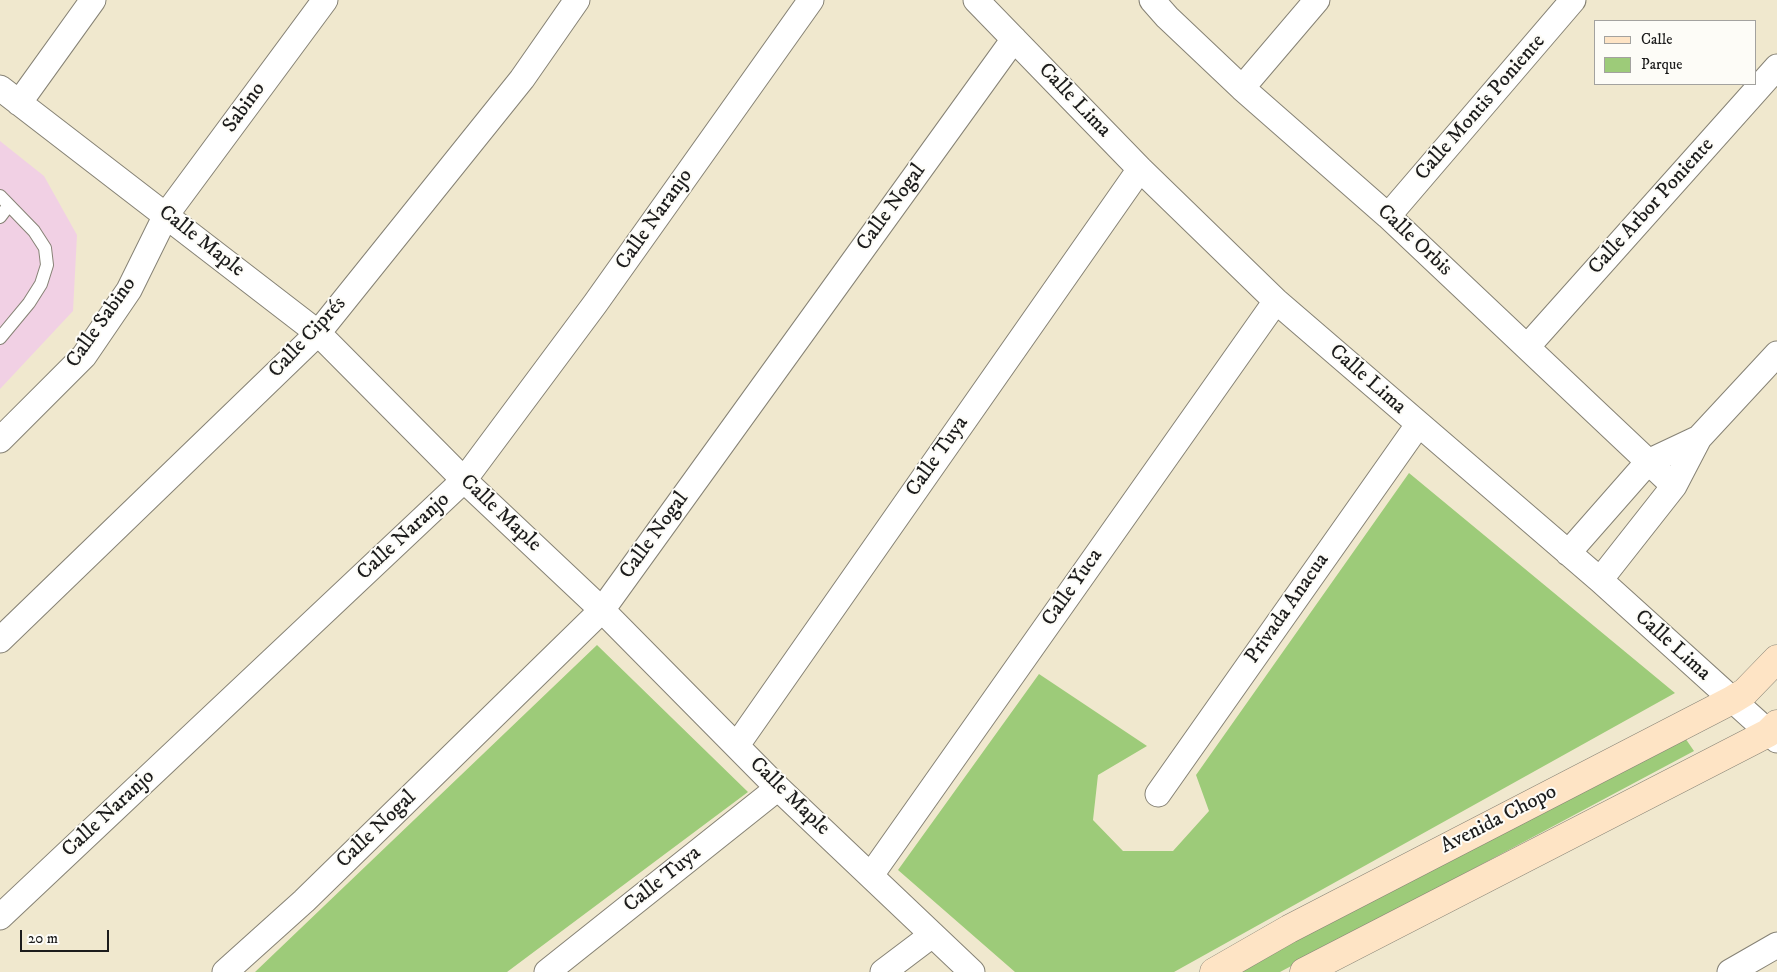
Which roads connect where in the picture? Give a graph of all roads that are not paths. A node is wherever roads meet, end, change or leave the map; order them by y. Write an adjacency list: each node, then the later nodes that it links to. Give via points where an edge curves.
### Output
1 (93, 0): 13 (street)
2 (325, 0): 16 (street, Sabino)
3 (577, 0): 20 (street, Calle Ciprés, via 522,78)
4 (811, 0): 28 (street, Calle Naranjo, via 595,304)
5 (976, 0): 9 (street, Calle Lima)
6 (1152, 0): 12 (street, Calle Orbis)
7 (1317, 0): 12 (street)
8 (1573, 0): 17 (street, Calle Montis Poniente)
9 (1014, 39): 14 (street, Calle Lima); 32 (street, Calle Nogal)
10 (1777, 67): 22 (street, Calle Arbor Poniente)
11 (0, 88): 13 (street, Calle Maple)
12 (1242, 88): 17 (street, Calle Orbis)
13 (19, 103): 16 (street, Calle Maple)
14 (1140, 170): 19 (street, Calle Lima); 37 (street, Calle Tuya)
15 (5, 201): 18 (lane); 21 (lane, via 34,231 45,248 47,265 41,284 29,303)
16 (166, 215): 20 (street, Calle Maple); 26 (street, Calle Sabino, via 129,290 84,356)
17 (1388, 216): 22 (street, Calle Orbis)
18 (0, 217)
19 (1276, 301): 24 (street, Calle Lima); 40 (street, Calle Yuca)
20 (318, 333): 28 (street, Calle Maple); 33 (street, Calle Ciprés)
21 (0, 338)
22 (1527, 347): 27 (street, Calle Orbis)
23 (1777, 354): 25 (street)
24 (1418, 425): 30 (street, Calle Lima); 39 (street, Privada Anacua)
25 (1699, 438): 27 (street); 29 (street)
26 (0, 440)
27 (1648, 462): 29 (street, Calle Orbis); 30 (street)
28 (464, 480): 32 (street, Calle Maple); 41 (street, Calle Naranjo)
29 (1674, 486): 31 (street)
30 (1568, 554): 31 (street, Calle Lima)
31 (1600, 580): 35 (street, Calle Lima)
32 (602, 610): 37 (street, Calle Maple); 44 (street, Calle Nogal, via 304,901)
33 (0, 640)
34 (1777, 659): 35 (street, Avenida Chopo)
35 (1732, 700): 36 (street, Calle Lima); 48 (street, Avenida Chopo, via 1290,929)
36 (1774, 732): 49 (street)
37 (737, 746): 38 (street, Calle Maple)
38 (778, 788): 40 (street, Calle Maple); 45 (street, Calle Tuya)
39 (1158, 794)
40 (870, 875): 42 (street, Calle Maple)
41 (0, 917)
42 (932, 935): 46 (street); 47 (street, Calle Maple)
43 (1777, 945): 50 (street)
44 (225, 972)
45 (547, 972)
46 (883, 972)
47 (972, 972)
48 (1214, 972)
49 (1304, 972)
50 (1730, 972)

